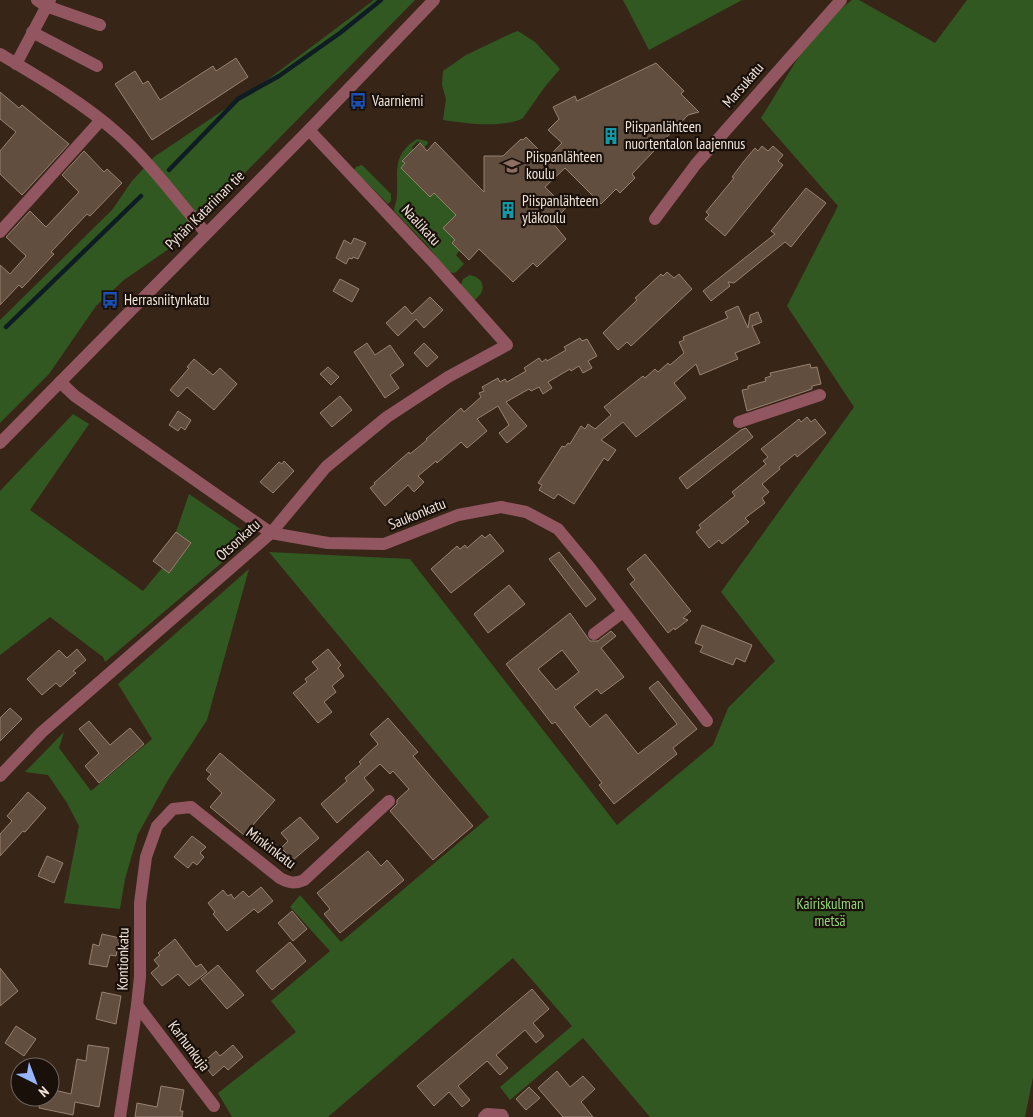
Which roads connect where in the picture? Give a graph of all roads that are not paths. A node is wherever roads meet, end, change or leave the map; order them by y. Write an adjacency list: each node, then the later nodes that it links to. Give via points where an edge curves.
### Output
1 (434, 0): 10 (street, Pyhän Katariinan tie)
2 (841, 0): 11 (street, Marsukatu, via 696,164)
3 (44, 2): 4 (street); 5 (street)
4 (100, 25)
5 (32, 32): 7 (street); 8 (street)
6 (1, 56): 7 (street)
7 (16, 64): 9 (street)
8 (97, 66)
9 (101, 120): 12 (street); 13 (street, via 143,160)
10 (309, 130): 13 (street, Pyhän Katariinan tie); 14 (street, Naalikatu)
11 (655, 218)
12 (0, 232)
13 (206, 233): 15 (street, Pyhän Katariinan tie)
14 (507, 344): 19 (street, Otsonkatu, via 448,376 387,417 326,467)
15 (60, 382): 18 (street, Pyhän Katariinan tie); 19 (street, Saukonkatu, via 75,396)
16 (820, 395): 17 (street)
17 (739, 422)
18 (0, 444)
19 (271, 533): 20 (street, Saukonkatu, via 328,544 384,544 458,515 501,507 526,512 558,529); 23 (street, Otsonkatu, via 42,732)
20 (623, 612): 21 (street); 22 (street, Saukonkatu)
21 (594, 634)
22 (707, 721)
23 (0, 776)
24 (389, 801): 25 (street, Minkinkatu, via 298,883 280,878 191,807)
25 (172, 809): 26 (street, Kontionkatu, via 157,826 146,857 140,903)
26 (137, 1005): 27 (street, Karhunkuja); 28 (street, Kontionkatu)
27 (214, 1106)
28 (120, 1117)
29 (484, 1117): 30 (street, via 487,1114)
30 (504, 1117)

